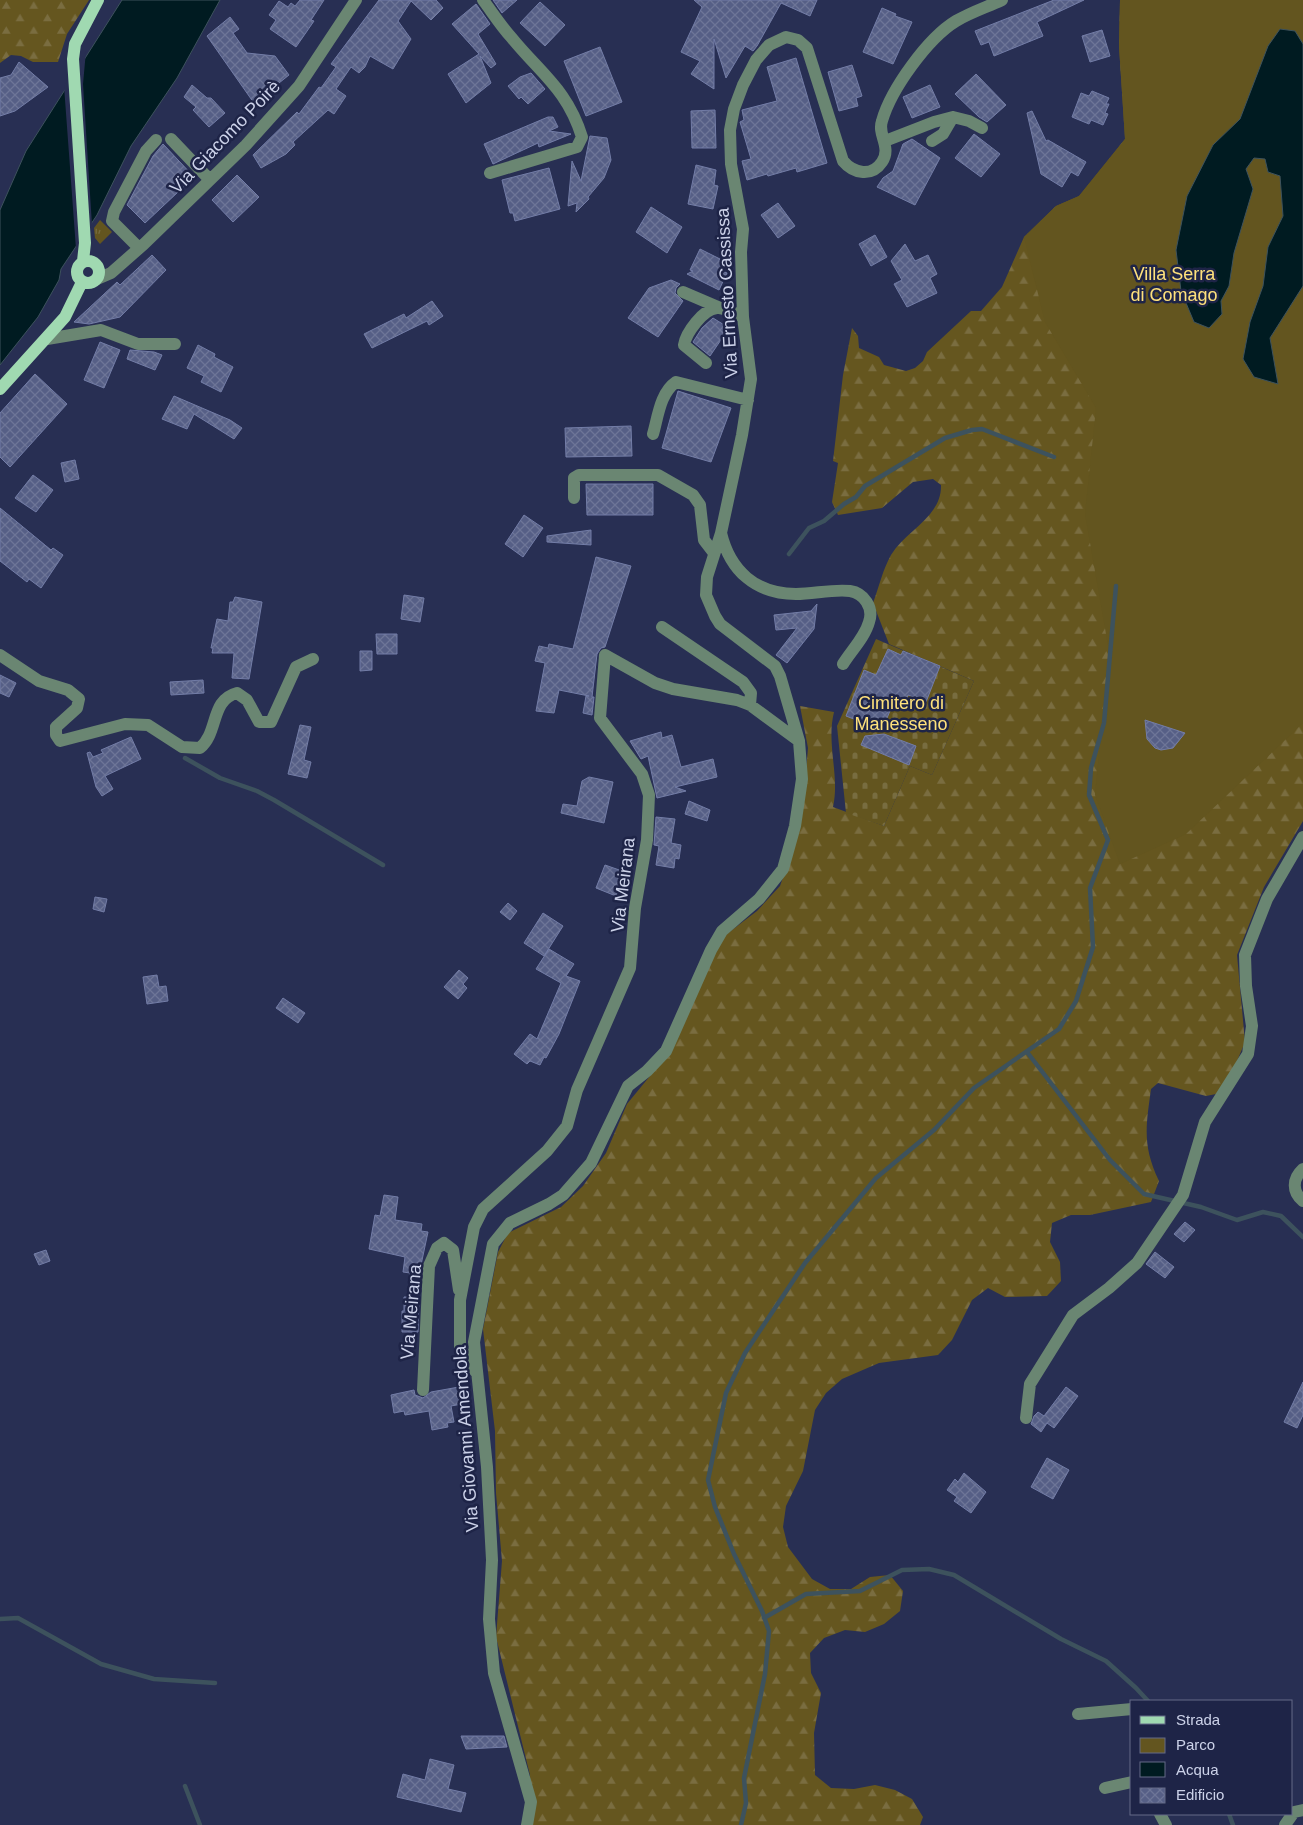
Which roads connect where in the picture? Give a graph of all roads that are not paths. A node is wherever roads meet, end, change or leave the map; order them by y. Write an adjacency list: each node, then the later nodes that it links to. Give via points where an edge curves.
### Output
1 (98, 0): 14 (main road, via 75,44 73,59)
2 (356, 0): 12 (street, Via Giacomo Poirè, via 299,86)
3 (483, 0): 11 (street, via 511,37 557,86 575,114 582,137 576,147)
4 (1002, 0): 9 (street, Via Ernesto Cassissa, via 955,21 918,57 891,99 880,124)
5 (953, 118): 6 (street); 9 (street); 10 (street, via 943,134)
6 (982, 128)
7 (171, 139): 12 (street)
8 (156, 140): 13 (street, via 146,151 112,221)
9 (885, 141): 19 (street, Via Ernesto Cassissa, via 886,151 881,164 869,172 854,171 843,161 807,48 798,40 786,37 769,45 756,60 737,101 730,130 731,164 743,229)
10 (932, 141)
11 (490, 173)
12 (210, 180): 13 (street, Via Giacomo Poirè)
13 (139, 248): 15 (street, Via Giacomo Poirè, via 111,273)
14 (83, 261): 15 (main road, via 97,264 100,272); 16 (main road, via 77,270)
15 (97, 279): 16 (main road, Via Giacomo Poirè, via 90,283)
16 (82, 282): 20 (main road, via 72,305)
17 (684, 292): 18 (street)
18 (718, 307): 19 (street); 22 (street, via 708,310 685,340 686,349)
19 (743, 317): 24 (street, Via Ernesto Cassissa, via 751,379)
20 (47, 339): 21 (street, via 101,330 138,344); 23 (main road)
21 (175, 344)
22 (706, 363)
23 (0, 389)
24 (748, 400): 25 (street, via 676,382 669,386 665,395); 27 (street, Via Ernesto Cassissa)
25 (653, 434)
26 (574, 498): 28 (street, via 574,478 580,475 658,476 693,495 700,505 704,540)
27 (721, 533): 28 (street, Via Ernesto Cassissa); 32 (street, via 730,561 753,583 769,590 795,594 850,591 864,599 869,606 870,622)
28 (714, 553): 34 (street, Via Ernesto Cassissa, via 706,595 711,608 731,633 775,666)
29 (662, 627): 33 (street, via 743,682 751,693)
30 (0, 654): 31 (street, via 39,681 68,690 79,699 77,708 56,727 60,741 125,724 148,725 182,747 200,748 207,742 221,702 228,695 237,693 247,700 259,722 271,722 296,667)
31 (313, 659)
32 (843, 664)
33 (750, 706): 34 (street, Via Meirana); 38 (street, Via Meirana, via 737,700 655,683 605,655 600,718 642,774 649,796 647,840 635,908 630,968 577,1090 566,1126 547,1150 483,1209 474,1227)
34 (799, 741): 39 (street, Via Giovanni Amendola, via 802,779 795,826 783,870 759,899 722,931 666,1050 628,1086 591,1163 563,1195 510,1222 493,1244 474,1342)
35 (1303, 837): 41 (street, via 1256,922 1245,955 1252,1026 1248,1054 1205,1122 1183,1195 1137,1263 1073,1314 1030,1384)
36 (1303, 1170): 37 (street, via 1294,1188)
37 (1303, 1201)
38 (460, 1300): 39 (street, Via Meirana, via 460,1347); 40 (street, Via Meirana, via 453,1250 444,1243 437,1248 429,1266)
39 (476, 1374): 46 (street, Via Giovanni Amendola, via 488,1476 492,1560 489,1619 494,1673 531,1802)
40 (423, 1390)
41 (1026, 1418)
42 (1130, 1709): 43 (street)
43 (1078, 1714)
44 (1130, 1782): 45 (street)
45 (1105, 1788)
46 (527, 1825)

